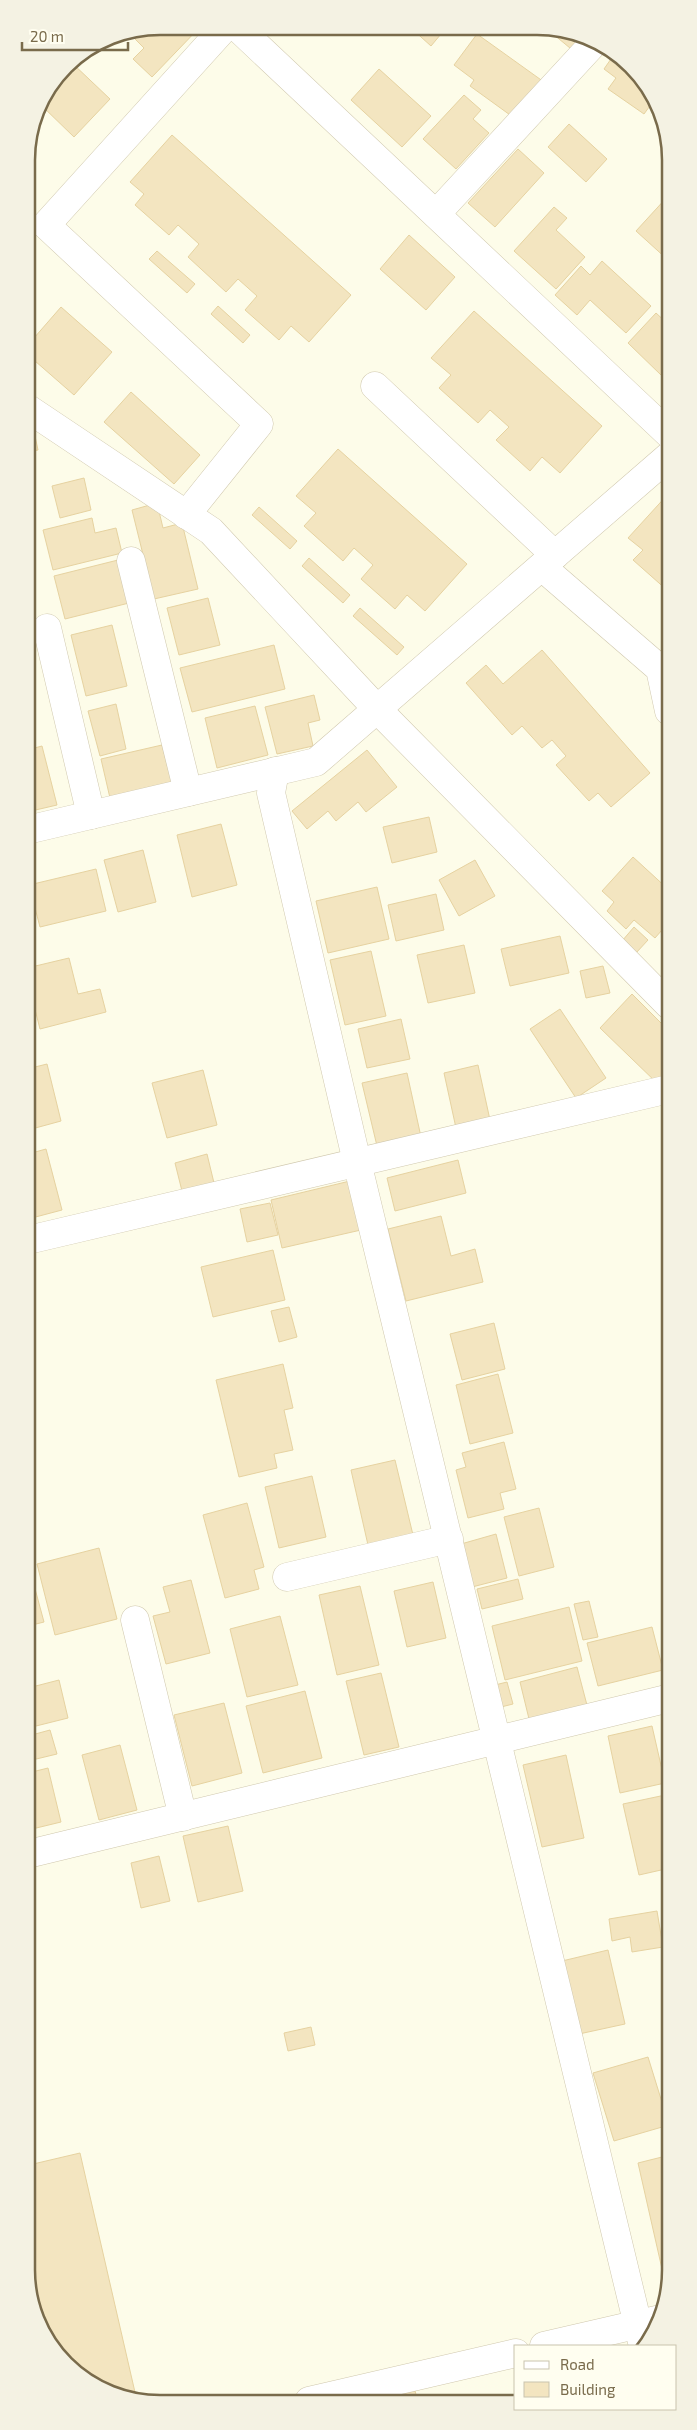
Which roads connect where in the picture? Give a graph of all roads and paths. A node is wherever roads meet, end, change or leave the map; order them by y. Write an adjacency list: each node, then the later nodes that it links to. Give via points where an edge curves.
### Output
1 (218, 35): 9 (street, via 46,225 259,424)
2 (246, 35): 4 (street)
3 (590, 47): 4 (street)
4 (436, 214): 7 (street)
5 (375, 386): 11 (street)
6 (35, 413): 9 (street)
7 (662, 428)
8 (662, 461): 11 (street)
9 (186, 515): 14 (street, via 211,532)
10 (130, 560): 16 (street)
11 (549, 561): 13 (street, via 660,668); 14 (street)
12 (47, 628): 17 (street)
13 (662, 678)
14 (377, 709): 15 (street, via 316,762); 19 (street)
15 (275, 771): 16 (street); 21 (street, via 271,793)
16 (188, 792): 17 (street)
17 (91, 815): 18 (street)
18 (35, 828)
19 (662, 998)
20 (662, 1091): 21 (street)
21 (357, 1162): 22 (street); 23 (street)
22 (35, 1238)
23 (449, 1539): 24 (street); 27 (street)
24 (287, 1577)
25 (136, 1620): 28 (street)
26 (662, 1700): 27 (street)
27 (497, 1738): 28 (street); 30 (street)
28 (183, 1817): 29 (street)
29 (35, 1852)
30 (647, 2329)
31 (646, 2330): 32 (street)
32 (550, 2345)
33 (514, 2353): 34 (street)
34 (335, 2395)

